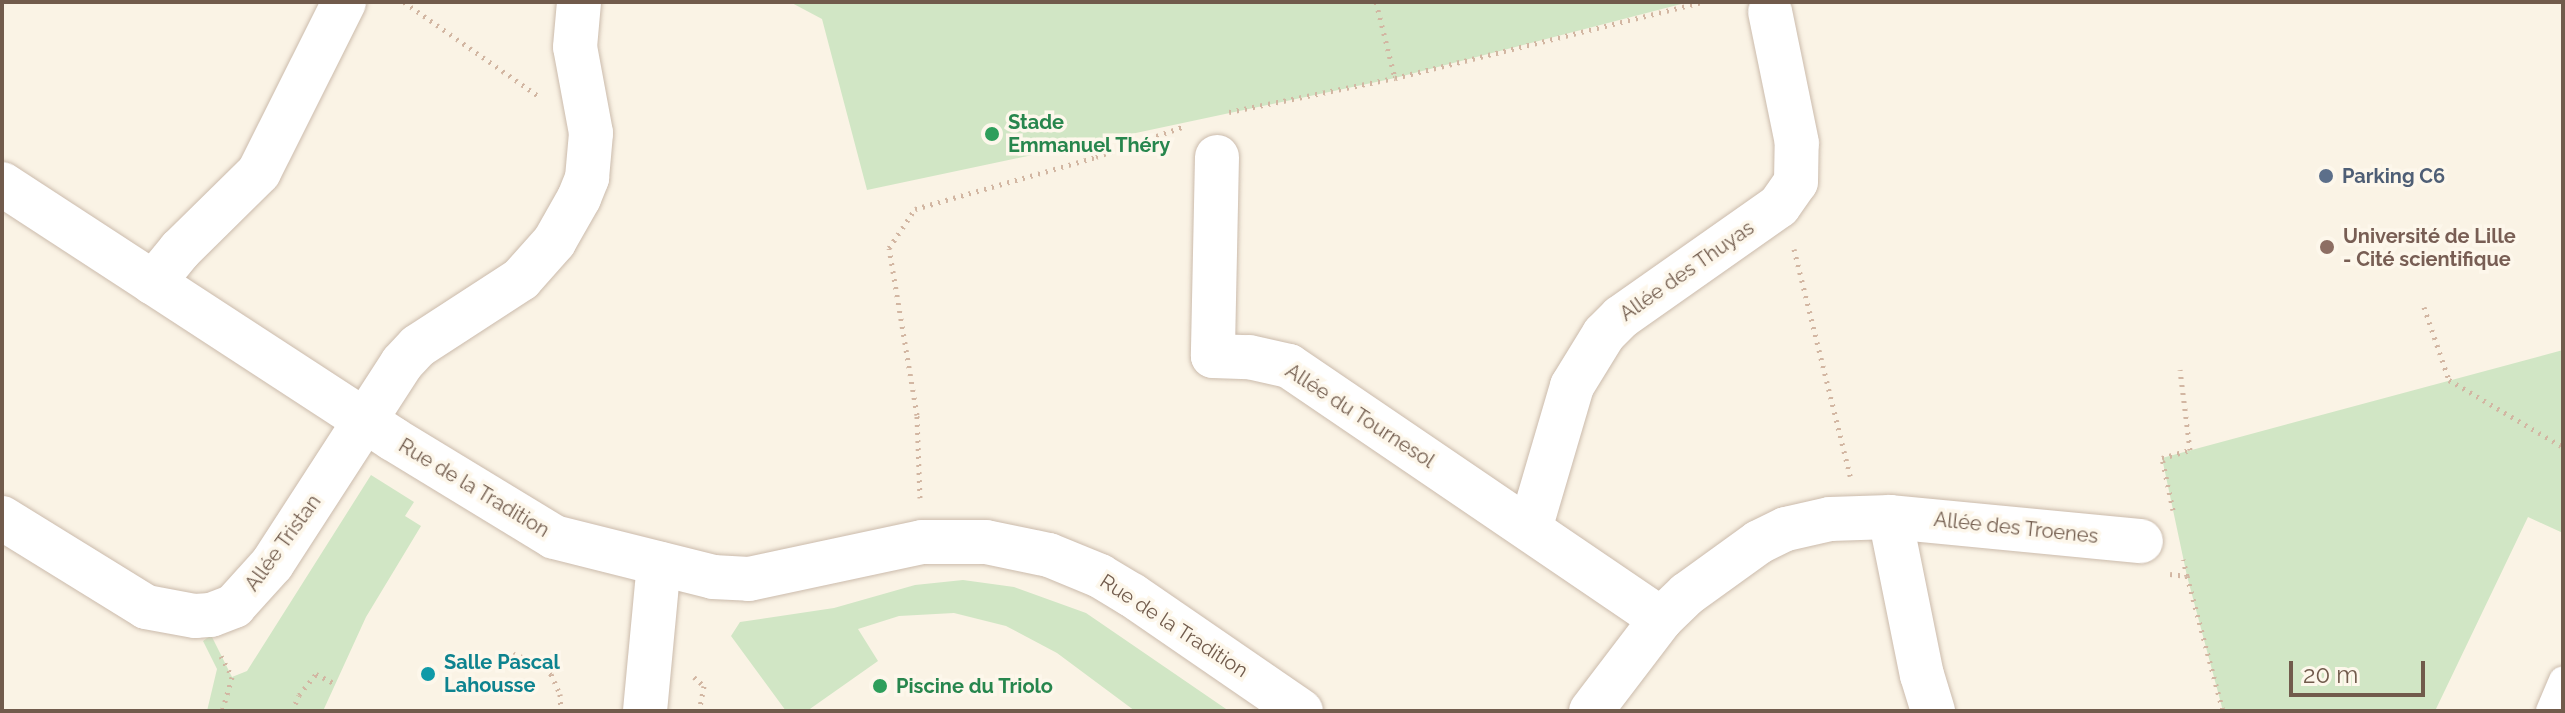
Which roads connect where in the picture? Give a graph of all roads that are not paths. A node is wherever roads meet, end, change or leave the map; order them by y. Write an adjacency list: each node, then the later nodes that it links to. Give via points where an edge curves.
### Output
1 (344, 2): 6 (street, via 259,172)
2 (579, 2): 7 (street, Allée Tristan, via 575,47 591,133 587,178 540,260 501,295 418,346)
3 (1770, 12): 10 (street, Allée des Thuyas, via 1799,165 1796,182 1779,206 1604,334 1586,358 1562,414)
4 (1216, 136): 10 (street, Allée du Tournesol, via 1213,356 1289,366)
5 (2, 184): 6 (street, Rue de la Tradition)
6 (153, 283): 7 (street, Rue de la Tradition)
7 (364, 419): 9 (street, Allée Tristan, via 262,577 234,606 211,615 146,607); 12 (street, Rue de la Tradition, via 554,537)
8 (1875, 517): 11 (street, Allée des Troenes); 13 (street, Allée des Troenes, via 1810,522 1759,542); 15 (street)
9 (2, 518)
10 (1530, 529): 13 (street, Allée du Tournesol)
11 (2141, 541)
12 (659, 564): 16 (street); 17 (street, Rue de la Tradition, via 749,579 922,542 1012,546 1100,576)
13 (1661, 619): 18 (street, Allée des Troenes)
14 (2563, 681): 19 (lane)
15 (1920, 699)
16 (645, 711)
17 (1301, 711)
18 (1591, 711)
19 (2550, 711)

